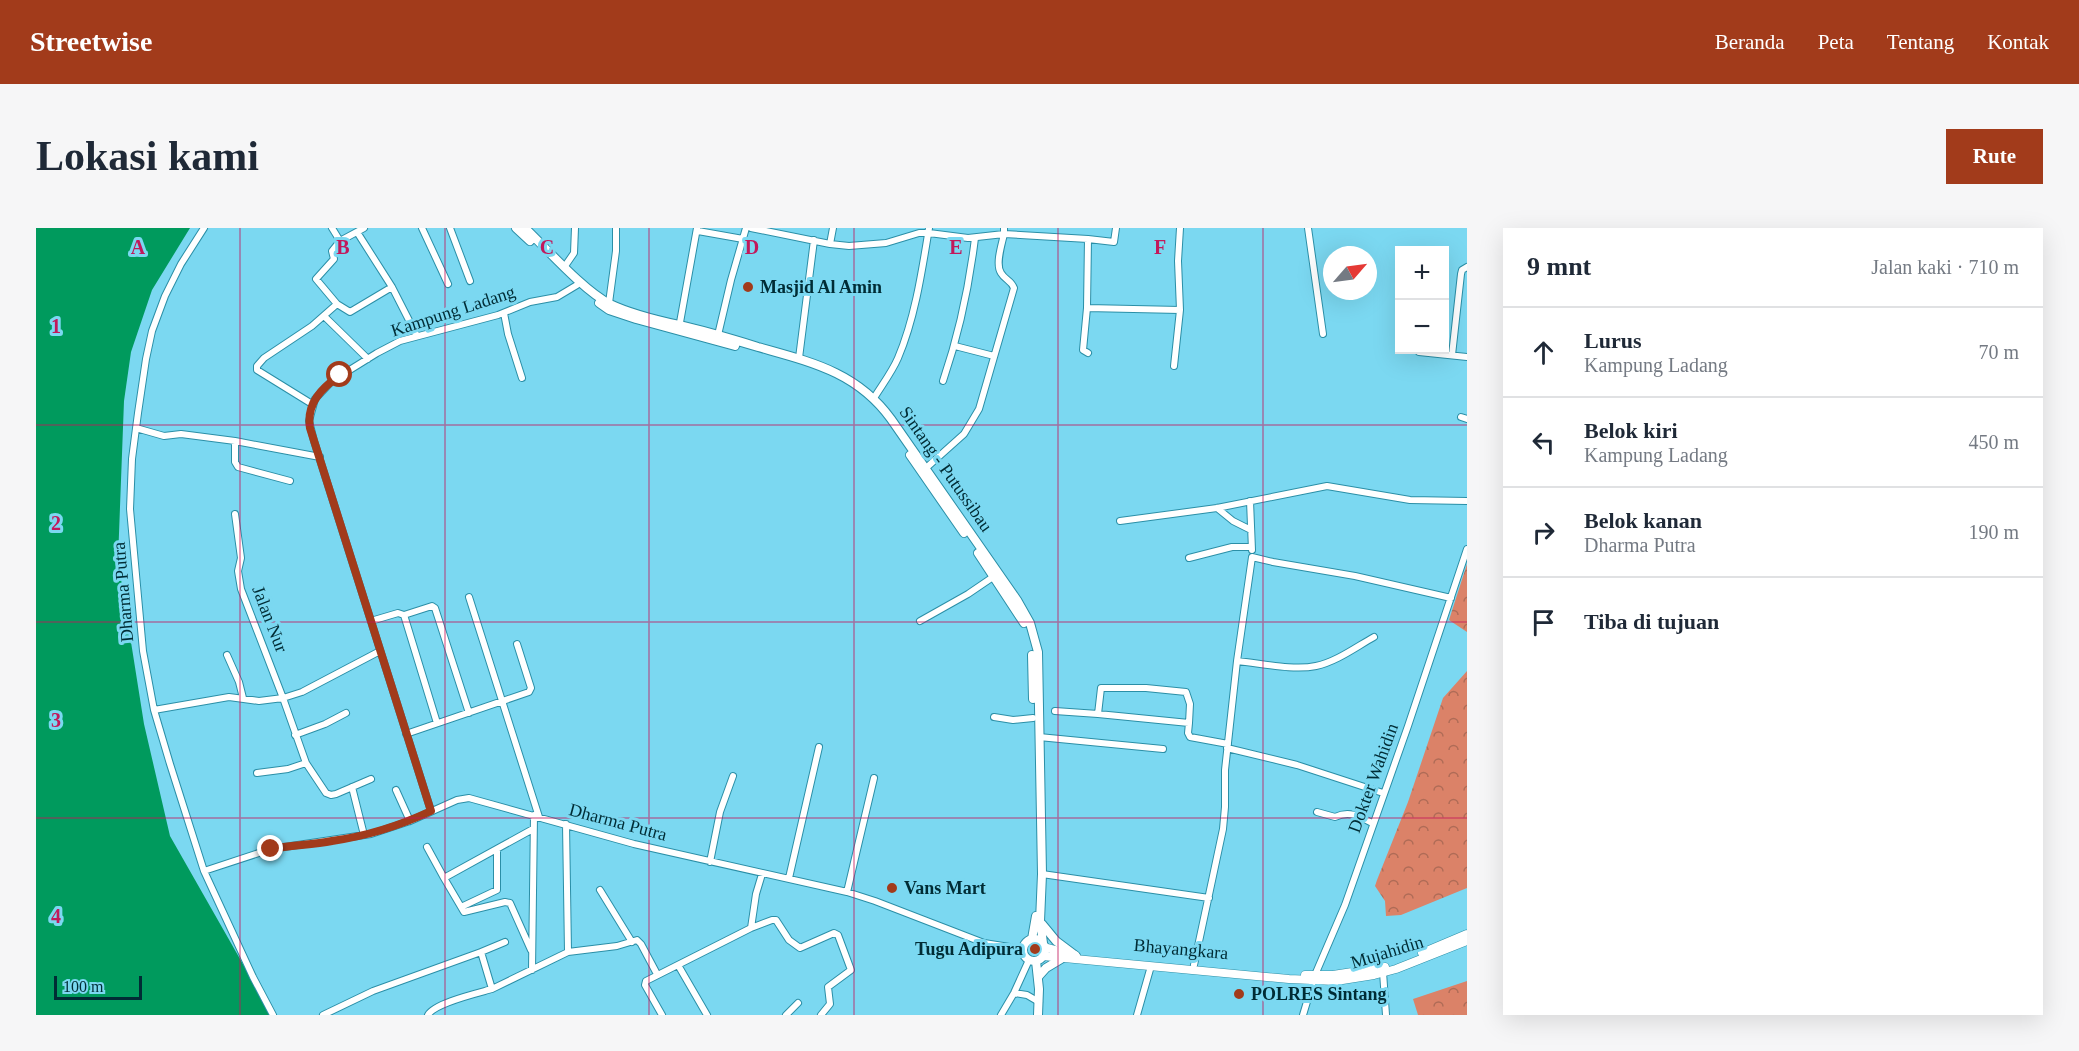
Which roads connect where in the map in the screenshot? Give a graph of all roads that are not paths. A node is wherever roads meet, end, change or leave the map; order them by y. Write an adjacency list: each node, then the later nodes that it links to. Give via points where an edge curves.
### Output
1 (204, 228): 54 (street, Dharma Putra, via 160,305 146,359)
2 (332, 228): 23 (street)
3 (422, 228): 28 (street)
4 (450, 228): 27 (street)
5 (516, 228): 29 (highway, Sintang - Putussibau)
6 (525, 228): 25 (highway, Sintang - Putussibau)
7 (575, 228): 25 (street, via 574,254)
8 (616, 228): 31 (street)
9 (746, 228): 20 (street)
10 (751, 228): 22 (street)
11 (833, 228): 24 (street)
12 (1116, 228): 21 (street, via 1114,242)
13 (1180, 228): 34 (street)
14 (1308, 228): 38 (street)
15 (360, 230): 23 (street); 30 (street)
16 (698, 230): 20 (street); 37 (street)
17 (929, 230): 19 (street, via 954,238); 24 (street, via 886,243); 52 (street, via 906,334 898,358)
18 (1004, 231): 19 (street); 21 (street); 45 (street, via 1000,269 1014,288)
19 (975, 238): 41 (street, via 969,285)
20 (743, 239): 39 (street)
21 (1088, 239): 33 (street)
22 (814, 240): 24 (street); 47 (street)
23 (340, 241): 32 (street, via 333,248 332,262 316,279)
24 (830, 244)
25 (565, 266): 31 (highway, Sintang - Putussibau)
26 (1467, 267): 44 (street, via 1461,274)
27 (470, 281)
28 (448, 284)
29 (577, 285): 35 (street, Kampung Ladang, via 556,297); 37 (highway, Sintang - Putussibau, via 609,310)
30 (392, 287): 32 (street, via 350,312); 40 (street)
31 (609, 303): 37 (highway, Sintang - Putussibau)
32 (337, 304): 36 (street)
33 (1087, 308): 34 (street); 42 (street, via 1083,350)
34 (1180, 310): 49 (street)
35 (504, 313): 40 (street, Kampung Ladang); 50 (street)
36 (324, 316): 48 (street); 53 (street, via 264,358 257,368)
37 (679, 328): 39 (highway, Sintang - Putussibau); 59 (highway, Sintang - Putussibau, via 827,373 851,386 878,409)
38 (1323, 334)
39 (718, 335): 47 (highway, Sintang - Putussibau)
40 (417, 336): 48 (street, Kampung Ladang)
41 (954, 346): 45 (street); 51 (street)
42 (1088, 353)
43 (1441, 354): 44 (street)
44 (1452, 355): 46 (street)
45 (994, 356): 57 (street, via 980,409 972,423)
46 (1467, 357)
47 (799, 358): 52 (highway, Sintang - Putussibau, via 845,377)
48 (368, 359): 53 (street, Kampung Ladang, via 324,387)
49 (1174, 366)
50 (522, 378)
51 (943, 381)
52 (874, 398): 57 (highway, Sintang - Putussibau)
53 (312, 404): 56 (street, via 309,421)
54 (136, 428): 55 (street, via 164,436 181,434); 84 (street, Dharma Putra, via 130,509 141,636)
55 (235, 441): 56 (street); 58 (street, via 238,467)
56 (320, 457): 74 (street)
57 (926, 468): 59 (highway, Sintang - Putussibau)
58 (290, 481)
59 (945, 501): 70 (highway, Sintang - Putussibau); 95 (highway, Sintang - Putussibau, via 1030,624 1038,652)
60 (1250, 501): 61 (street, via 1327,486 1410,500); 62 (street); 65 (street)
61 (1467, 501)
62 (1217, 508): 64 (street); 65 (street)
63 (235, 514): 82 (street, Jalan Nur, via 241,589)
64 (1120, 521)
65 (1251, 530): 66 (street)
66 (1251, 547): 68 (street); 69 (street, via 1232,547)
67 (1467, 549): 72 (street, Dokter Wahidin)
68 (1252, 557): 72 (street); 80 (street)
69 (1189, 558)
70 (993, 577): 75 (street); 90 (highway, Sintang - Putussibau, via 1020,615 1030,639)
71 (469, 597): 83 (street)
72 (1451, 598): 106 (street, Dokter Wahidin)
73 (404, 615): 74 (street, via 398,613); 87 (street, via 432,606 436,609); 91 (street)
74 (370, 621): 78 (street)
75 (920, 621)
76 (1374, 637): 80 (street, via 1312,667)
77 (517, 644): 83 (street, via 531,688)
78 (380, 651): 82 (street); 93 (street)
79 (227, 655): 81 (street)
80 (1237, 661): 96 (street)
81 (243, 698): 82 (street); 84 (street)
82 (283, 698): 94 (street, Jalan Nur)
83 (501, 701): 87 (street); 109 (street)
84 (154, 710): 118 (street, Dharma Putra)
85 (1055, 711): 88 (street)
86 (346, 712): 94 (street)
87 (469, 713): 91 (street)
88 (1098, 714): 92 (street); 92 (street, via 1104,687 1181,691 1188,695)
89 (994, 717): 90 (street)
90 (1033, 718): 130 (highway, Sintang - Putussibau, via 1038,874)
91 (437, 723): 93 (street)
92 (1190, 723): 96 (street, via 1190,737)
93 (406, 734): 107 (street)
94 (295, 735): 99 (street, Jalan Nur)
95 (1039, 737): 98 (street); 120 (highway, Sintang - Putussibau)
96 (1228, 746): 106 (street); 125 (street, via 1223,823)
97 (819, 747): 122 (street)
98 (1163, 749)
99 (306, 763): 100 (street); 104 (street, Jalan Nur, via 329,795)
100 (257, 773)
101 (733, 776): 117 (street, via 720,812)
102 (874, 777): 124 (street)
103 (370, 779): 104 (street)
104 (352, 787): 114 (street)
105 (396, 790): 110 (street)
106 (1383, 793): 111 (street, Dokter Wahidin)
107 (431, 811): 109 (street, Dharma Putra, via 469,798); 110 (street, Dharma Putra)
108 (1317, 812): 111 (street, via 1335,817 1353,814)
109 (536, 816): 112 (street, Dharma Putra); 113 (street)
110 (410, 821): 114 (street, Dharma Putra)
111 (1372, 823): 148 (street, Dokter Wahidin)
112 (566, 824): 117 (street, Dharma Putra); 136 (street)
113 (533, 829): 116 (street); 137 (street)
114 (364, 835): 118 (street, Dharma Putra, via 271,849)
115 (427, 847): 121 (street)
116 (497, 849): 121 (street); 126 (street, via 497,890)
117 (710, 862): 119 (street, Dharma Putra)
118 (204, 871): 153 (street, Dharma Putra)
119 (762, 874): 122 (street, Dharma Putra); 128 (street)
120 (1042, 874): 125 (street); 127 (highway, Sintang - Putussibau)
121 (444, 878): 126 (street)
122 (789, 878): 124 (street, Dharma Putra)
123 (600, 890): 133 (street)
124 (847, 892): 134 (street, Dharma Putra, via 984,943)
125 (1209, 898): 142 (street)
126 (461, 907): 137 (street, via 466,912 510,903)
127 (1040, 921): 138 (highway, Sintang - Putussibau); 139 (highway, via 1056,942)
128 (751, 928): 141 (street); 159 (street, via 776,920 797,948 834,933 838,935 851,970 828,987 830,1004)
129 (1467, 934): 148 (main road, Mujahidin, via 1383,967)
130 (1032, 939): 134 (highway); 138 (highway)
131 (1467, 941): 145 (main road, Mujahidin)
132 (505, 942): 135 (street)
133 (632, 942): 136 (street); 146 (street, via 637,940 641,944)
134 (1023, 949): 138 (highway, via 1025,955)
135 (481, 952): 149 (street); 154 (street, via 373,991)
136 (568, 952): 144 (street)
137 (532, 953): 144 (street)
138 (1039, 953): 139 (main road, Bhayangkara); 140 (main road, Bhayangkara); 147 (highway, Sintang - Putussibau); 150 (street)
139 (1076, 956): 142 (main road, Bhayangkara)
140 (1061, 959): 143 (main road, Bhayangkara); 147 (highway)
141 (678, 965): 146 (street); 157 (street)
142 (1194, 965): 148 (main road, Bhayangkara)
143 (1151, 966): 148 (main road, Bhayangkara); 162 (street)
144 (532, 969): 149 (street)
145 (1383, 972): 148 (main road, Mujahidin, via 1347,980); 164 (street)
146 (657, 974): 156 (street, via 645,985)
147 (1038, 977): 151 (highway, Sintang - Putussibau)
148 (1315, 978): 163 (street, Dokter Wahidin)
149 (492, 988): 155 (street)
150 (1014, 993): 151 (street); 160 (street)
151 (1039, 1002): 161 (highway, Sintang - Putussibau)
152 (798, 1003): 158 (street)
153 (273, 1015)
154 (323, 1015)
155 (428, 1015)
156 (662, 1015)
157 (707, 1015)
158 (786, 1015)
159 (821, 1015)
160 (1001, 1015)
161 (1038, 1015)
162 (1137, 1015)
163 (1304, 1015)
164 (1386, 1015)

